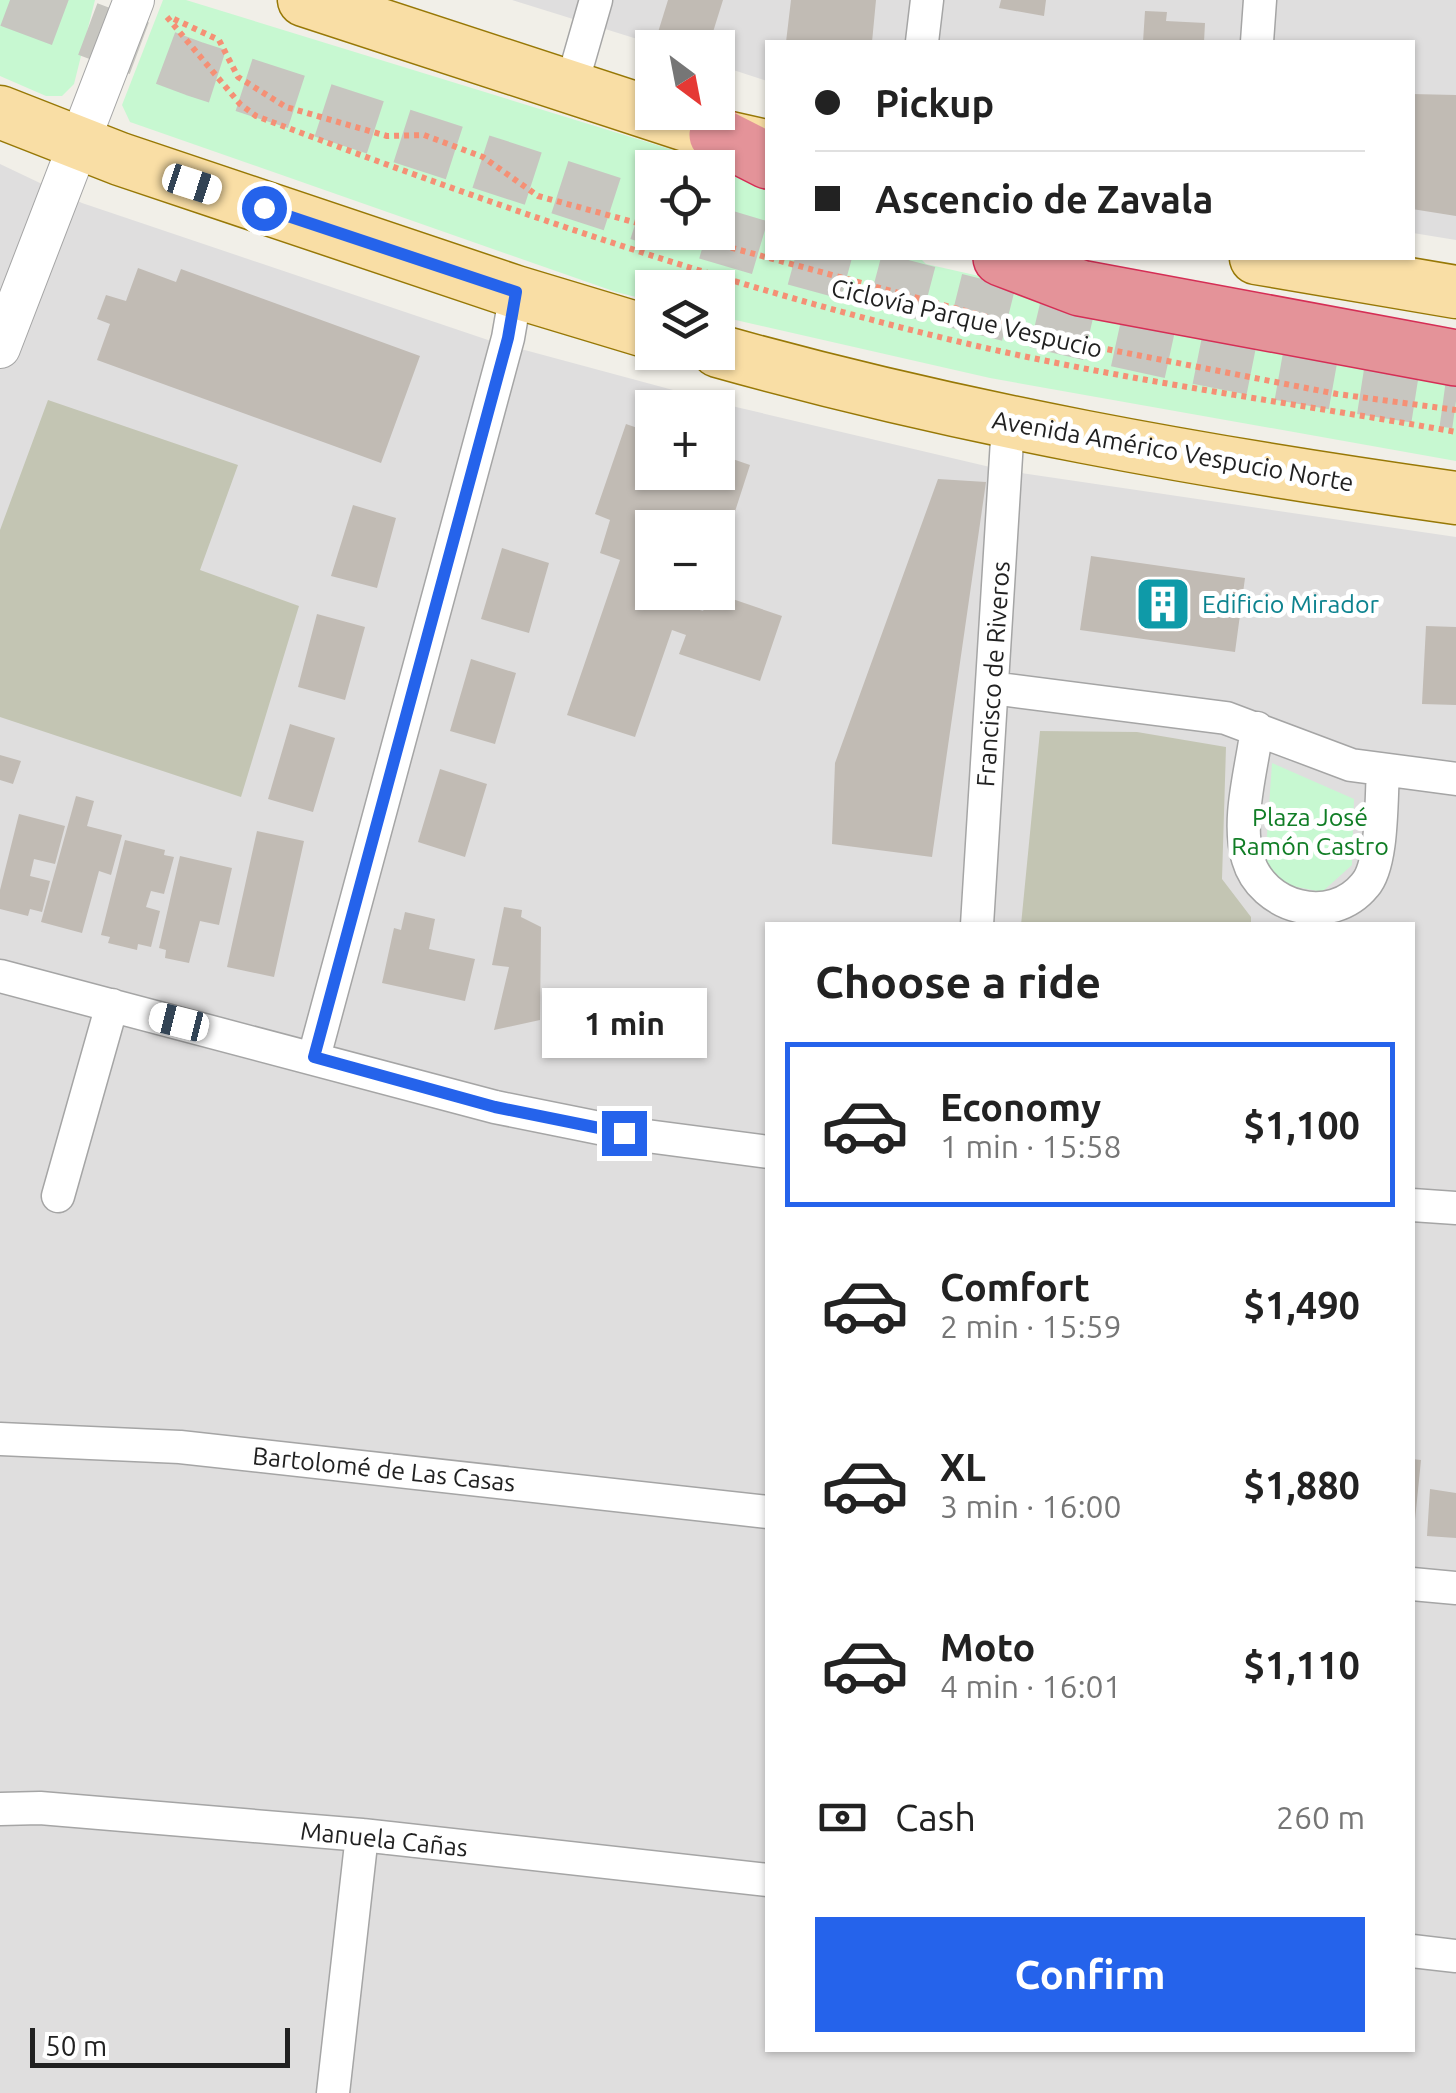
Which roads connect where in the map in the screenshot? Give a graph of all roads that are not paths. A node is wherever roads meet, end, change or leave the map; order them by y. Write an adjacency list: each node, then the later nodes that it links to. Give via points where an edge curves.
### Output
1 (304, 0): 8 (main road)
2 (596, 0): 8 (street)
3 (927, 0): 6 (street)
4 (1260, 0): 7 (street)
5 (149, 7): 11 (street)
6 (922, 40)
7 (1257, 40)
8 (570, 87): 10 (main road)
9 (0, 112): 11 (main road)
10 (742, 140): 12 (highway)
11 (81, 146): 15 (main road); 18 (street)
12 (765, 159)
13 (1007, 260): 20 (highway, via 1102,293)
14 (1268, 260): 16 (main road)
15 (516, 292): 17 (main road); 30 (street)
16 (1456, 292)
17 (635, 329)
18 (0, 348)
19 (735, 356): 21 (main road, Avenida Américo Vespucio Norte)
20 (1456, 358)
21 (1008, 424): 22 (main road, Avenida Américo Vespucio Norte); 23 (street, Francisco de Riveros)
22 (1456, 498)
23 (992, 688): 24 (street, via 1226,718); 27 (street, Francisco de Riveros)
24 (1257, 728): 25 (street); 25 (street, via 1246,856 1256,881 1279,901 1306,908 1339,904 1367,884 1377,852)
25 (1384, 771): 26 (street)
26 (1456, 779)
27 (977, 922)
28 (0, 976): 29 (street)
29 (112, 1005): 30 (street); 32 (street)
30 (314, 1057): 31 (street, via 543,1118)
31 (765, 1152)
32 (58, 1196)
33 (1415, 1205): 34 (street)
34 (1456, 1208)
35 (0, 1439): 36 (street, Bartolomé de Las Casas, via 180,1447)
36 (765, 1512)
37 (1415, 1584): 38 (street)
38 (1456, 1588)
39 (0, 1809): 40 (street, Manuela Cañas)
40 (362, 1835): 41 (street, Manuela Cañas); 44 (street)
41 (765, 1880)
42 (1415, 1951): 43 (street)
43 (1456, 1956)
44 (333, 2093)

